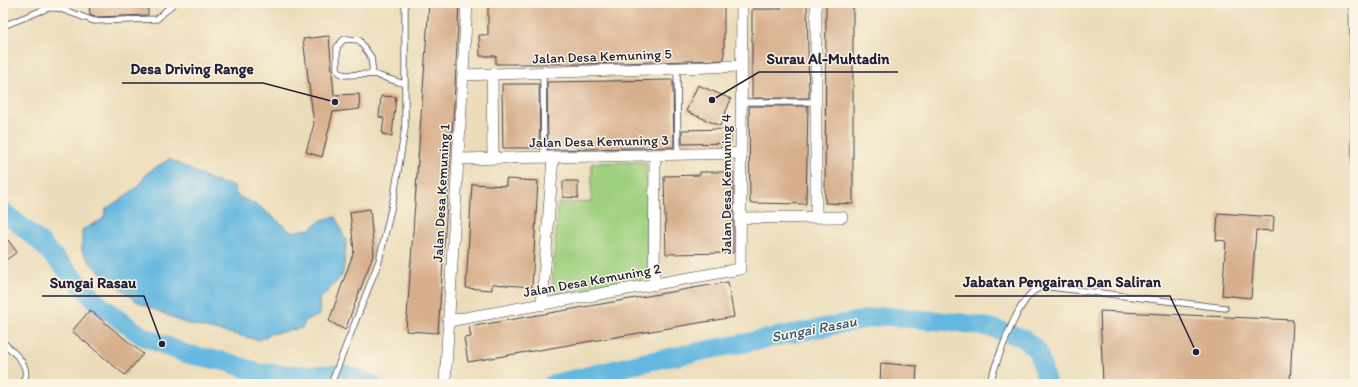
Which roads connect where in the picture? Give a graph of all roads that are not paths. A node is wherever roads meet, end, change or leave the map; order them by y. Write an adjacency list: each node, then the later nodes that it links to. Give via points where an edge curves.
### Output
1 (174, 3): 7 (lane, via 157,18 94,21 58,8 48,8)
2 (405, 3): 14 (lane)
3 (467, 3): 13 (street, Jalan Desa Kemuning 1)
4 (742, 3): 8 (street, Jalan Desa Kemuning 4)
5 (816, 3): 16 (street)
6 (1352, 3): 23 (lane)
7 (3, 26)
8 (742, 66): 9 (street, Jalan Desa Kemuning 5); 15 (street, Jalan Desa Kemuning 4)
9 (677, 68): 10 (street, Jalan Desa Kemuning 5); 18 (lane)
10 (543, 73): 12 (street, Jalan Desa Kemuning 5); 20 (lane)
11 (373, 74): 11 (lane, via 371,57 359,40 347,39 338,44 337,69 340,73); 14 (lane)
12 (492, 74): 13 (street, Jalan Desa Kemuning 5); 21 (street)
13 (463, 75): 22 (street, Jalan Desa Kemuning 1)
14 (405, 84): 35 (lane, via 405,128 388,226 369,290)
15 (742, 102): 16 (lane); 17 (street, Jalan Desa Kemuning 4)
16 (816, 102): 25 (street)
17 (741, 153): 18 (street, Jalan Desa Kemuning 3); 26 (street, Jalan Desa Kemuning 4)
18 (678, 154): 19 (street, Jalan Desa Kemuning 3)
19 (655, 155): 20 (street, Jalan Desa Kemuning 3); 28 (street)
20 (548, 157): 21 (street, Jalan Desa Kemuning 3); 29 (street)
21 (493, 158): 22 (street, Jalan Desa Kemuning 3)
22 (458, 159): 31 (street, Jalan Desa Kemuning 1)
23 (1355, 183)
24 (842, 216): 25 (street)
25 (816, 217): 26 (street)
26 (741, 218): 27 (street, Jalan Desa Kemuning 4)
27 (740, 269): 28 (street, Jalan Desa Kemuning 2)
28 (654, 285): 29 (street, Jalan Desa Kemuning 2)
29 (542, 304): 31 (street, Jalan Desa Kemuning 2)
30 (1225, 308): 36 (lane, via 1050,287 1038,288 1016,316)
31 (448, 321): 33 (street, Jalan Desa Kemuning 1)
32 (3, 342): 34 (lane, via 22,361 25,370)
33 (445, 380)
34 (21, 384)
35 (331, 384)
36 (989, 384)

